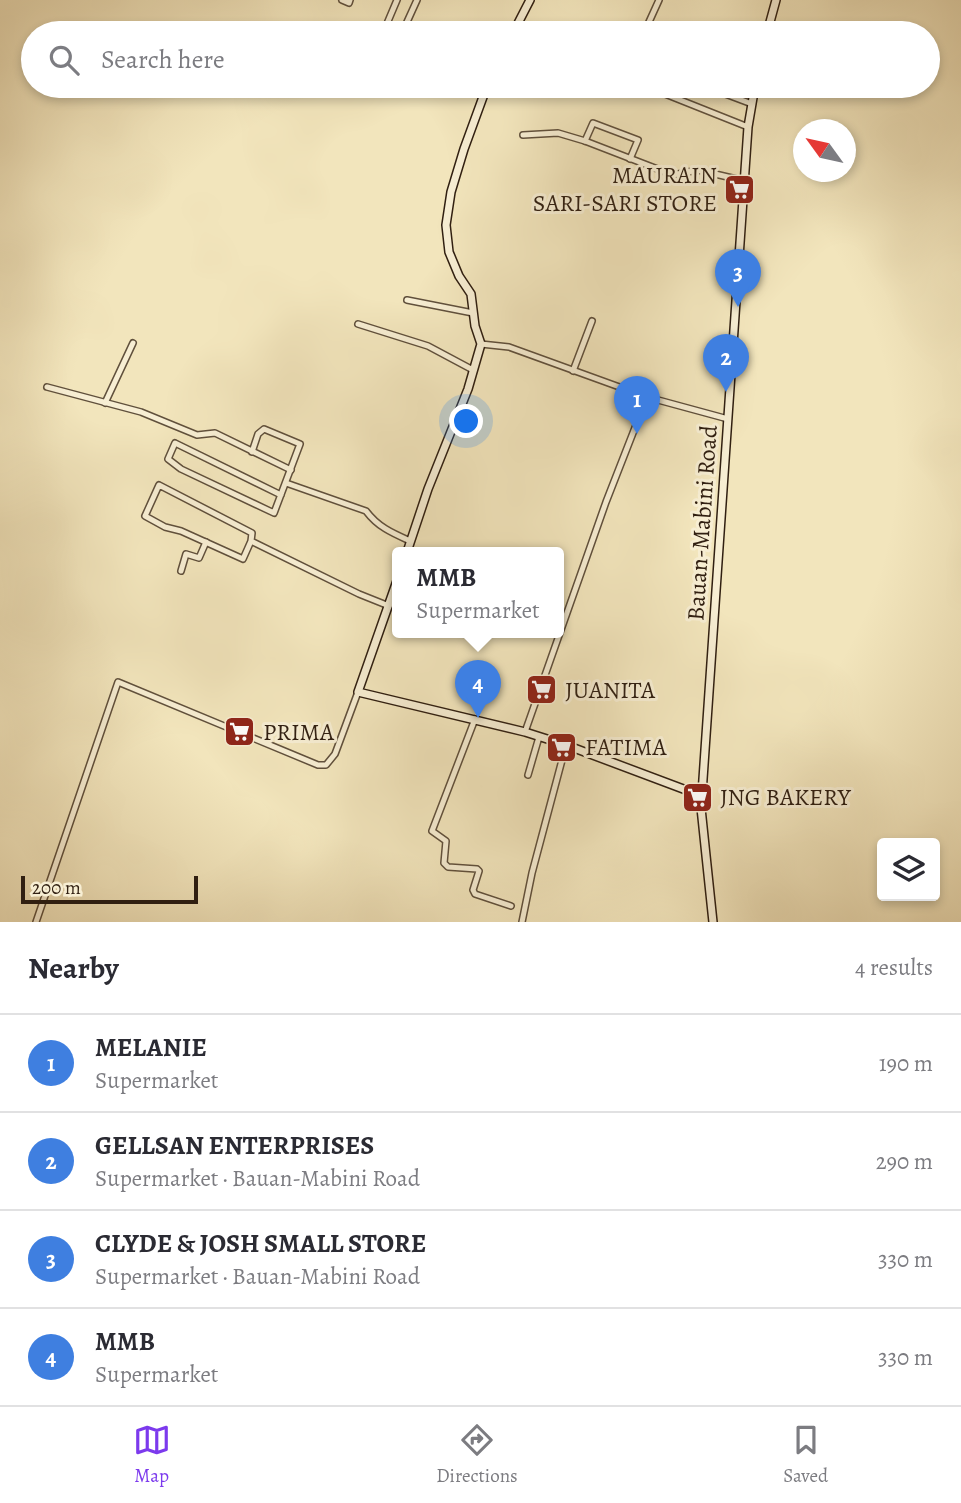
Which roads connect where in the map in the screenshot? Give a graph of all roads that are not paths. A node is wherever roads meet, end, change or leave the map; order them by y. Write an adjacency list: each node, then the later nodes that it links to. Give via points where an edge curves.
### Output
1 (342, 0): 2 (street)
2 (351, 0)
3 (397, 0): 8 (street)
4 (417, 0): 9 (street)
5 (530, 0): 10 (street)
6 (659, 0): 11 (street)
7 (775, 0): 12 (street)
8 (388, 21)
9 (407, 21)
10 (519, 21)
11 (649, 21)
12 (770, 21)
13 (483, 98): 24 (street, via 451,192 446,225 449,252 471,294)
14 (675, 98): 18 (street)
15 (736, 98): 17 (street)
16 (753, 98): 17 (street, Bauan-Mabini Road)
17 (752, 104): 18 (street, Bauan-Mabini Road)
18 (748, 127): 22 (street, Bauan-Mabini Road)
19 (523, 135): 20 (street, via 558,133)
20 (586, 141): 21 (street); 21 (street, via 593,123 638,140)
21 (630, 159): 22 (street, via 673,175 698,170)
22 (745, 181): 34 (street, Bauan-Mabini Road)
23 (407, 300): 24 (street)
24 (473, 313): 28 (street)
25 (592, 321): 30 (street)
26 (358, 324): 29 (street, via 428,346)
27 (133, 343): 33 (street)
28 (481, 344): 29 (street); 30 (street, via 509,346)
29 (472, 370): 40 (street)
30 (573, 371): 32 (street)
31 (47, 387): 33 (street)
32 (647, 397): 34 (street); 46 (street)
33 (105, 403): 35 (street, via 197,435 215,433)
34 (728, 419): 54 (street, Bauan-Mabini Road)
35 (252, 452): 36 (street); 36 (street, via 264,429 300,444)
36 (290, 470): 37 (street)
37 (286, 483): 38 (street); 40 (street, via 366,511 387,531)
38 (281, 495): 38 (street, via 206,456 174,443 168,459 181,469 274,513)
39 (251, 541): 41 (street, via 243,559); 41 (street, via 252,533 159,485 145,516); 45 (street)
40 (410, 541): 42 (street)
41 (206, 542): 43 (street, via 199,558 186,554)
42 (408, 547)
43 (181, 570)
44 (392, 596): 45 (street)
45 (389, 606): 48 (street)
46 (564, 621)
47 (558, 638): 50 (street)
48 (358, 692): 49 (street); 56 (street, via 335,754 326,765 318,765 118,682)
49 (475, 719): 50 (street); 55 (street, via 432,831 446,841 444,863 448,867 479,871 475,894)
50 (525, 732): 51 (street)
51 (539, 737): 52 (street); 53 (street)
52 (566, 745): 54 (street); 57 (street)
53 (528, 775)
54 (702, 796): 58 (street, Bauan-Mabini Road)
55 (511, 906)
56 (36, 922)
57 (522, 922)
58 (713, 922)

